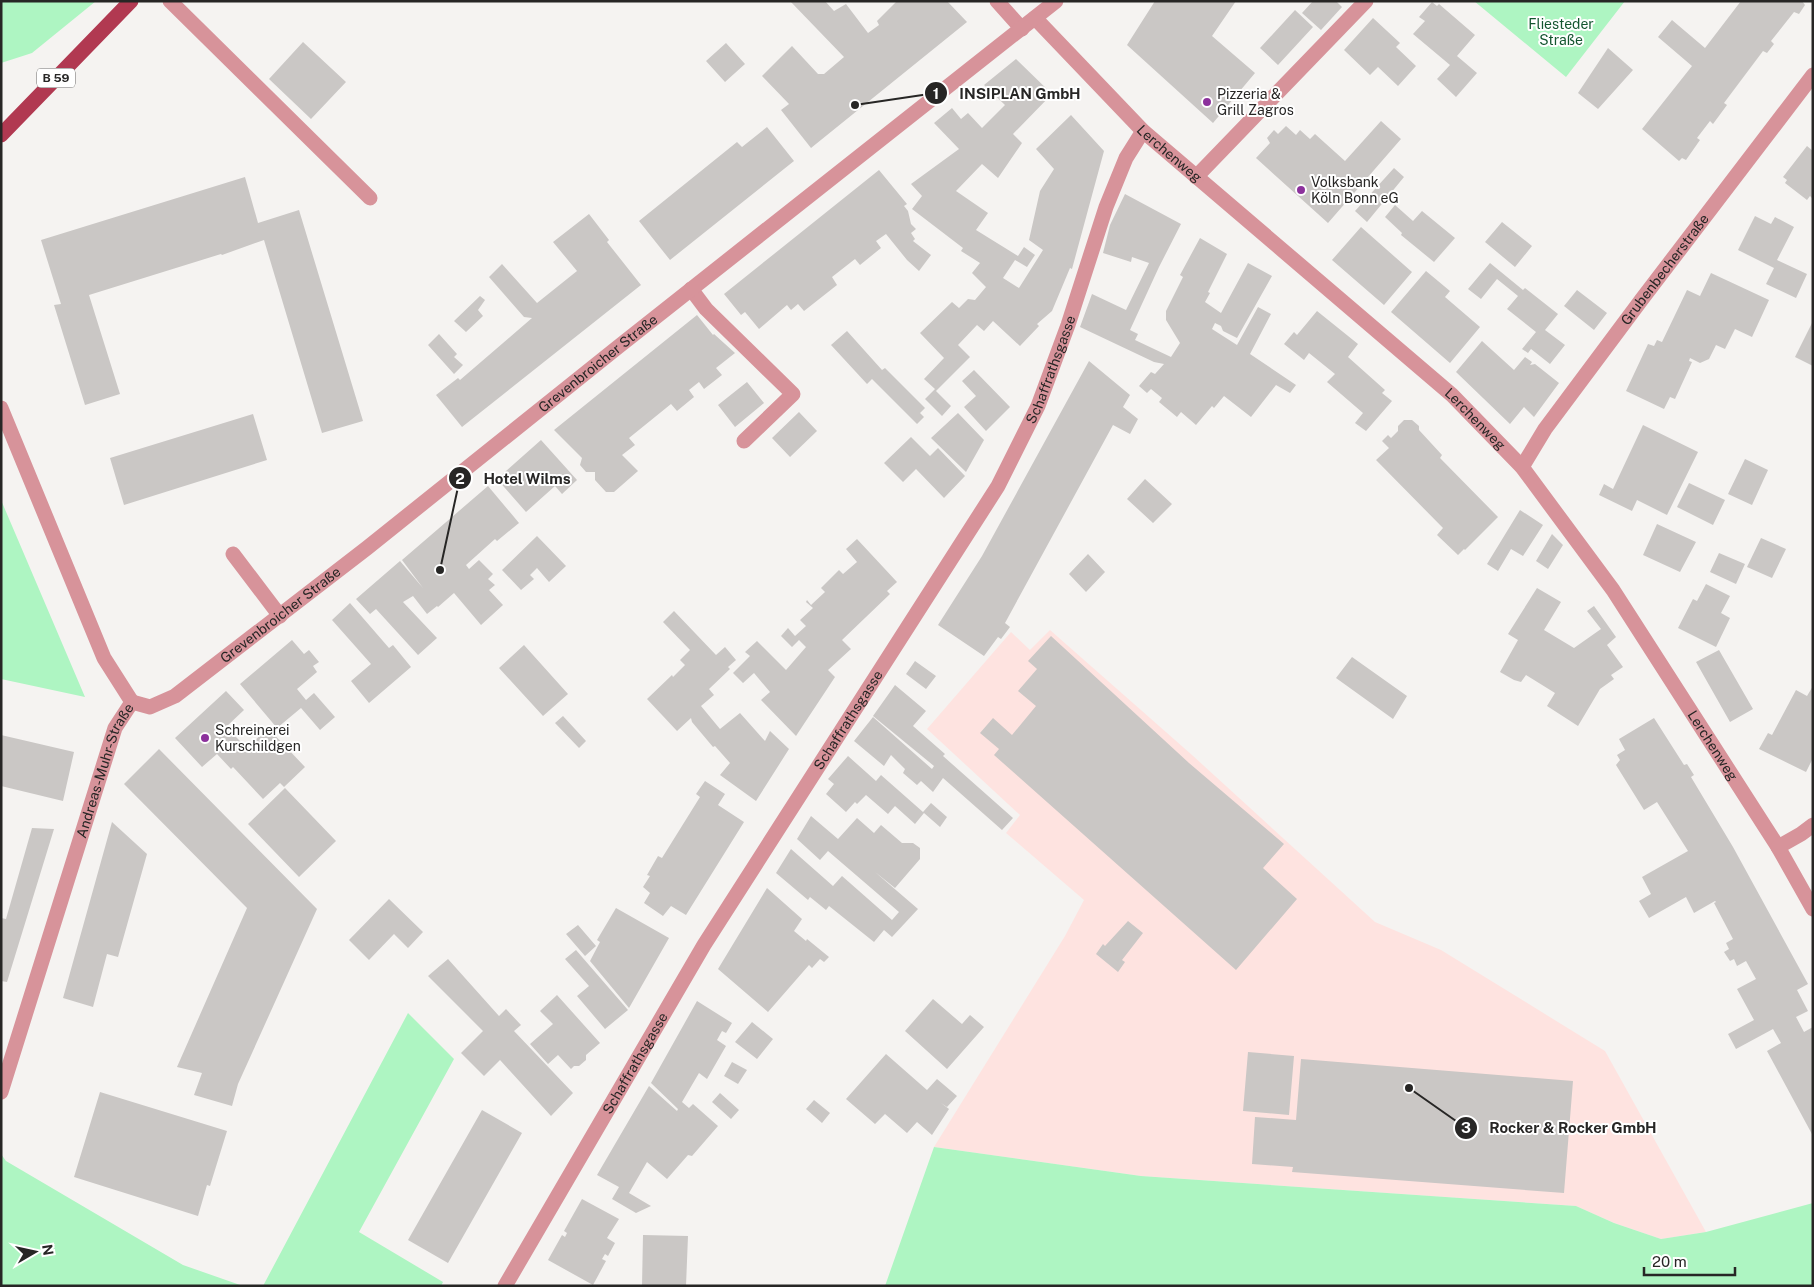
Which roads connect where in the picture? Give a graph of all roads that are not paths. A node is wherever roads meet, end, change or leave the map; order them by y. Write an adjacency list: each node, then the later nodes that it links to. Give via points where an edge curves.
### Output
1 (131, 1): 9 (main road, B 59)
2 (170, 1): 12 (street)
3 (997, 1): 7 (street)
4 (1056, 1): 6 (street, Grevenbroicher Straße)
5 (1366, 1): 11 (street)
6 (1036, 18): 7 (street, Grevenbroicher Straße); 10 (street, Lerchenweg)
7 (1022, 29): 13 (street, Grevenbroicher Straße)
8 (1813, 75): 16 (street, Grubenbecherstraße, via 1602,352 1545,429)
9 (3, 130)
10 (1143, 131): 11 (street, Lerchenweg); 25 (street, Schaffrathsgasse, via 1126,158 1106,207 1038,406 998,486 704,945)
11 (1196, 177): 16 (street, Lerchenweg, via 1452,396)
12 (370, 198)
13 (691, 289): 15 (street, via 706,309 793,394); 18 (street, Grevenbroicher Straße)
14 (1, 408): 19 (street, Andreas-Muhr-Straße, via 104,658)
15 (744, 441)
16 (1522, 467): 21 (street, Lerchenweg, via 1612,590)
17 (233, 554): 18 (street)
18 (280, 616): 19 (street, Grevenbroicher Straße, via 175,696 150,707)
19 (132, 702): 23 (street, Andreas-Muhr-Straße, via 115,728)
20 (1813, 825): 21 (street)
21 (1778, 847): 22 (street, Lerchenweg)
22 (1813, 910)
23 (5, 1070): 24 (street, Andreas-Muhr-Straße)
24 (1, 1092)
25 (505, 1286)

